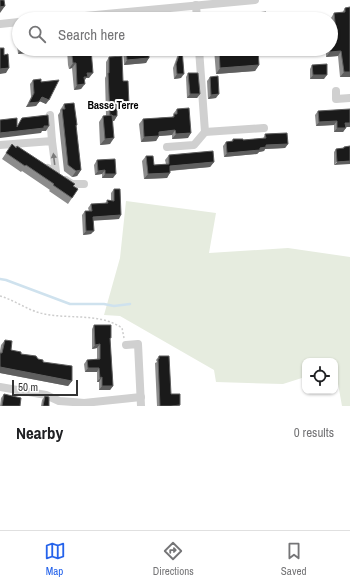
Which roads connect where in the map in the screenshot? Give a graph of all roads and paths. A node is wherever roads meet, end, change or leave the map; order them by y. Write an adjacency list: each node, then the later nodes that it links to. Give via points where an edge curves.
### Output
1 (255, 0): 2 (street)
2 (196, 6): 3 (street); 4 (street)
3 (130, 12)
4 (196, 12)
5 (12, 23): 6 (street)
6 (0, 24)
7 (200, 56): 12 (street)
8 (336, 91): 9 (street, via 336,99)
9 (350, 98)
10 (50, 115): 13 (street)
11 (264, 128): 12 (street)
12 (205, 132): 16 (street, via 194,145)
13 (52, 141): 14 (street); 19 (street, one-way to 13)
14 (11, 144): 15 (street); 17 (street)
15 (0, 145)
16 (167, 147)
17 (21, 151)
18 (44, 165): 19 (street)
19 (56, 172): 20 (street, via 72,184)
20 (84, 184)
21 (0, 296): 22 (path, via 53,316 80,316 113,322 122,328)
22 (126, 345): 24 (street, via 138,344)
23 (0, 386): 24 (street, via 46,395 59,401)
24 (141, 402)

